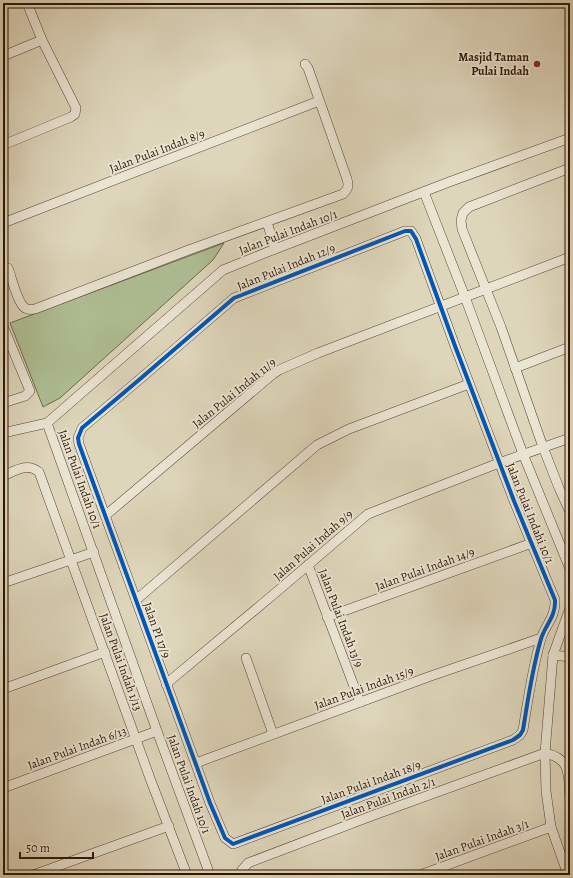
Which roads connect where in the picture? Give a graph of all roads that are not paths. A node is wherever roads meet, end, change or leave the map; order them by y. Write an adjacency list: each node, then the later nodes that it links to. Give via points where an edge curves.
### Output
1 (27, 3): 2 (street)
2 (42, 40): 3 (street); 7 (street, via 76,108 74,114)
3 (3, 56)
4 (305, 64): 5 (street, Jalan Pulai Indah 10/1)
5 (319, 101): 10 (street, Jalan Pulai Indah 10/1, via 348,179 347,189 337,196); 11 (street, Jalan Pulai Indah 8/9)
6 (570, 138): 9 (street, Jalan Pulai Indah 10/1)
7 (3, 145)
8 (570, 168): 15 (street, via 469,207 463,213 462,229)
9 (424, 192): 12 (street, Jalan Pulai Indah 10/1); 16 (street)
10 (267, 222): 12 (street); 14 (street, Jalan Pulai Indah 10/1, via 30,310 25,309 21,303)
11 (3, 223)
12 (275, 249): 23 (street, Jalan Pulai Indah 10/1, via 223,270)
13 (570, 257): 15 (street, Jalan Pulai Indah 11/9)
14 (8, 268)
15 (486, 289): 16 (street, Jalan Pulai Indah 11/9); 20 (street)
16 (465, 297): 17 (street, Jalan Pulai Indah 11/9); 28 (street)
17 (441, 306): 21 (street, Jalan Pulai Indahi 10/1); 24 (street, Jalan Pulai Indah 12/9, via 416,238 411,231 405,231 234,298); 32 (street, Jalan Pulai Indah 11/9, via 279,370)
18 (3, 326): 22 (street, via 30,388 30,393 25,396)
19 (570, 347): 20 (street)
20 (515, 368): 27 (street)
21 (469, 384): 29 (street, Jalan Pulai Indahi 10/1); 39 (street, via 349,429 317,445)
22 (3, 404)
23 (47, 423): 25 (street); 34 (street, Jalan Pulai Indah 10/1)
24 (82, 428): 32 (street, Jalan PI 17/9, via 78,438 79,444)
25 (3, 433)
26 (570, 438): 27 (street, Jalan Pulai Indah 9/9)
27 (543, 447): 28 (street, Jalan Pulai Indah 9/9); 31 (street)
28 (523, 454): 29 (street, Jalan Pulai Indah 9/9); 37 (street)
29 (499, 463): 33 (street, Jalan Pulai Indahi 10/1); 36 (street, Jalan Pulai Indah 9/9, via 368,514)
30 (3, 476): 35 (street, Jalan Pulai Indah 1/13, via 30,467 39,472)
31 (570, 512)
32 (106, 515): 39 (street, Jalan PI 17/9)
33 (532, 543): 41 (street, Jalan Pulai Indah 14/9); 42 (street, Jalan Pulai Indahi 10/1, via 556,607)
34 (94, 552): 35 (street); 51 (street, Jalan Pulai Indah 10/1)
35 (71, 560): 38 (street); 43 (street, Jalan Pulai Indah 1/13)
36 (308, 566): 41 (street, Jalan Pulai Indah 13/9); 47 (street, Jalan Pulai Indah 9/9)
37 (570, 569)
38 (3, 584)
39 (136, 600): 47 (street, Jalan PI 17/9)
40 (570, 608): 44 (street)
41 (327, 617): 49 (street, Jalan Pulai Indah 13/9)
42 (541, 638): 49 (street, Jalan Pulai Indah 15/9); 50 (street, Jalan Pulai Indahi 10/1)
43 (105, 652): 48 (street); 53 (street, Jalan Pulai Indah 1/13)
44 (553, 655): 45 (street); 54 (street)
45 (570, 657)
46 (246, 658): 52 (street)
47 (166, 684): 55 (street, Jalan PI 17/9)
48 (3, 689)
49 (360, 702): 52 (street, Jalan Pulai Indah 15/9)
50 (523, 730): 61 (street, Jalan Pulai Indah 18/9, via 513,740 233,844)
51 (156, 731): 53 (street, Jalan Pulai Indah 6/13); 65 (street, Jalan Pulai Indah 10/1)
52 (273, 734): 55 (street, Jalan Pulai Indah 15/9)
53 (137, 739): 57 (street, Jalan Pulai Indah 6/13); 59 (street, Jalan Pulai Indah 1/13)
54 (545, 753): 56 (street, via 557,757); 60 (street, via 546,791); 62 (street, Jalan Pulai Indah 2/1, via 248,863)
55 (196, 763): 61 (street, Jalan PI 17/9)
56 (568, 767): 58 (street)
57 (3, 788)
58 (570, 798)
59 (169, 826): 63 (street); 64 (street, Jalan Pulai Indah 1/13)
60 (551, 827): 66 (street, Jalan Pulai Indah 3/1); 67 (street)
61 (225, 838)
62 (242, 872)
63 (33, 875)
64 (187, 875)
65 (210, 875)
66 (420, 875)
67 (568, 875)

